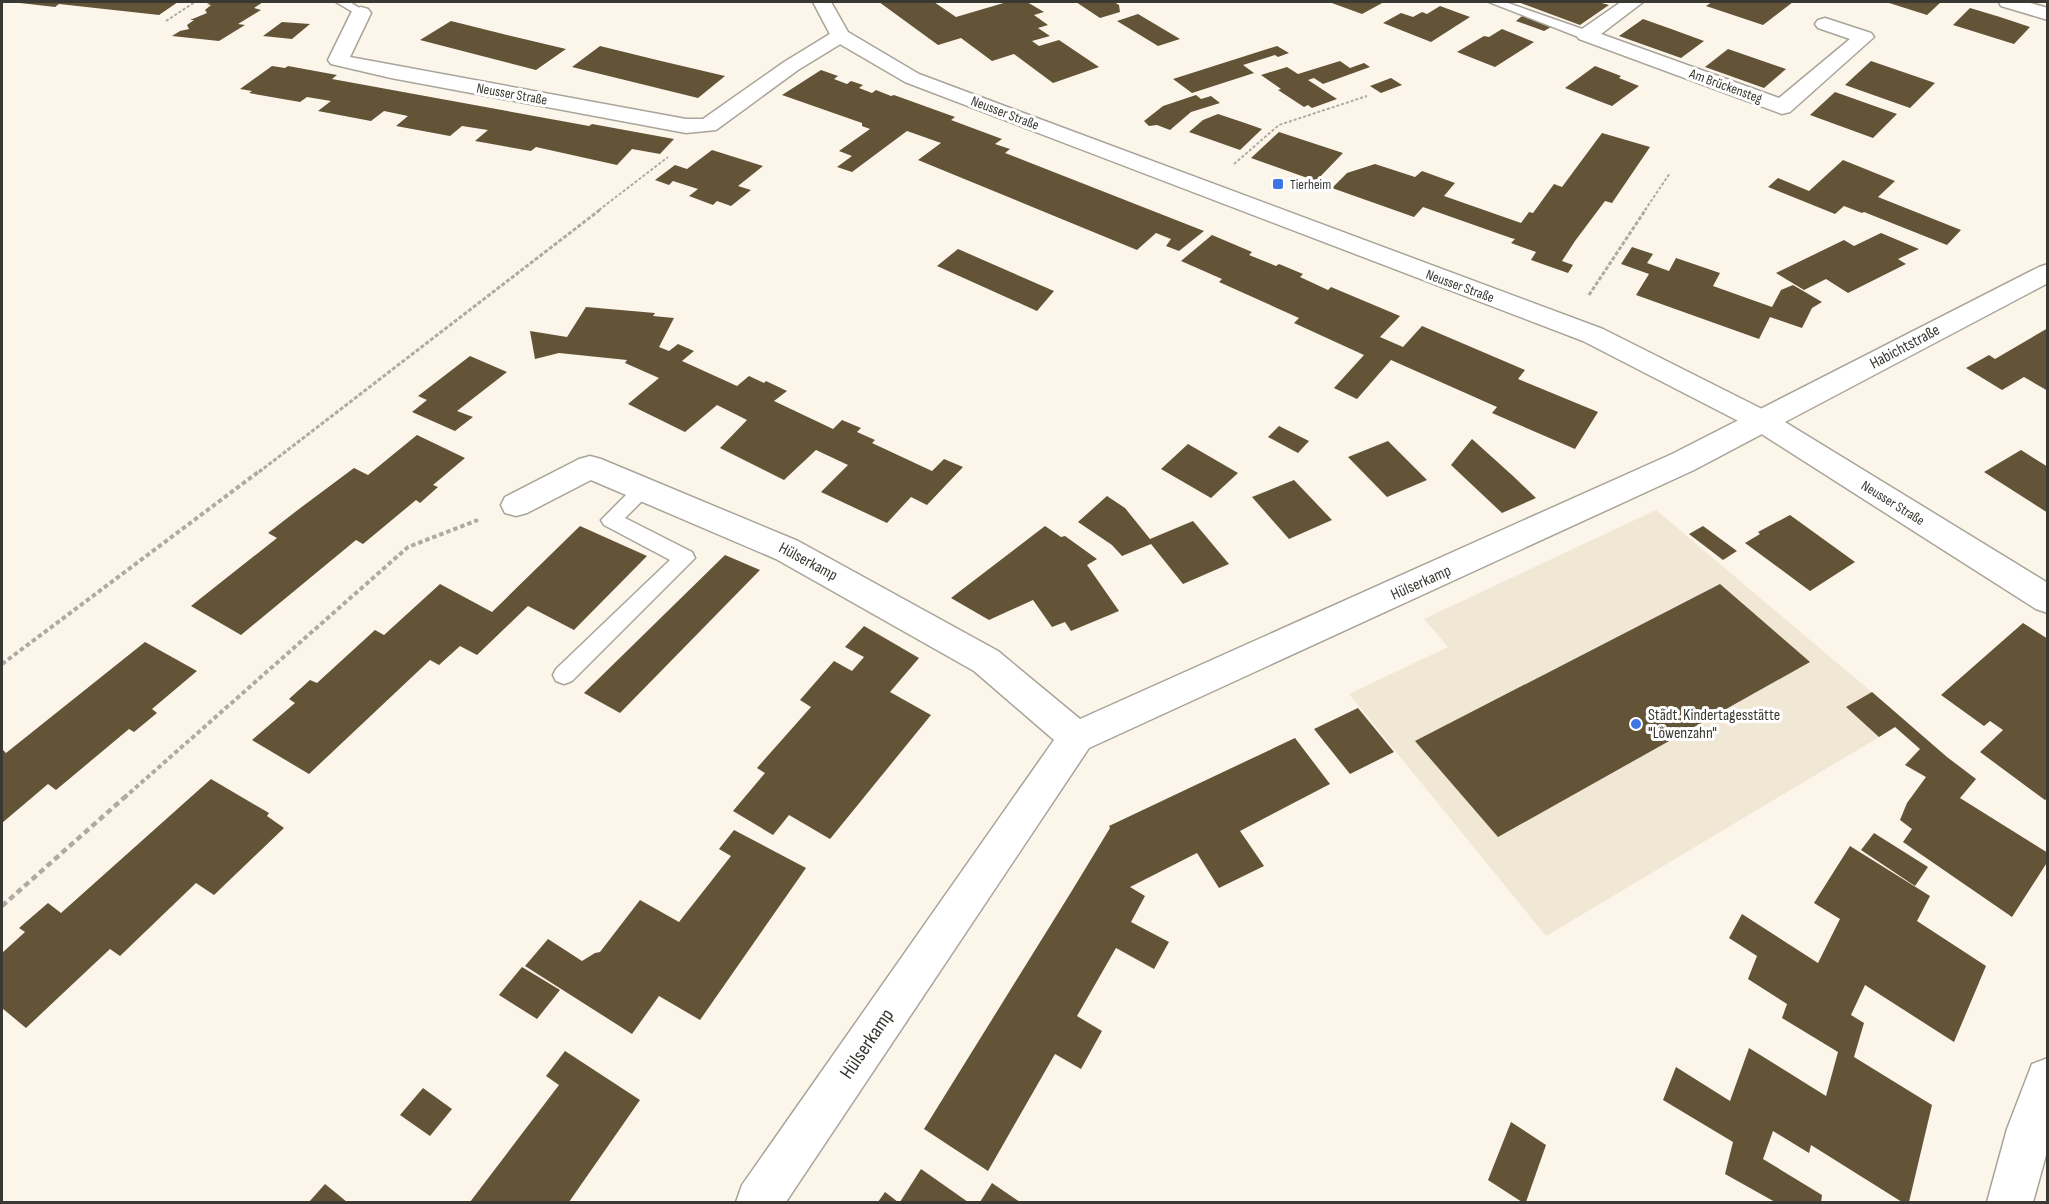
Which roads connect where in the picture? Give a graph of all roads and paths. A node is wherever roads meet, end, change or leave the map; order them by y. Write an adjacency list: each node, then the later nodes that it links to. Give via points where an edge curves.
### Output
1 (195, 2): 9 (path)
2 (342, 2): 7 (lane, Neusser Straße)
3 (822, 2): 12 (street)
4 (1495, 2): 11 (lane)
5 (1633, 2): 11 (street)
6 (2008, 2): 8 (street)
7 (361, 13): 14 (street, Neusser Straße, via 338,60 687,126)
8 (2048, 14)
9 (166, 21)
10 (1825, 24): 11 (street, Am Brückensteg, via 1864,37 1782,106)
11 (1586, 35)
12 (840, 36): 14 (street); 16 (street, Neusser Straße, via 912,78)
13 (1367, 96): 16 (path, via 1279,125)
14 (708, 125): 23 (path, via 355,400)
15 (1670, 173): 18 (path)
16 (1205, 189): 18 (street, Neusser Straße)
17 (2048, 272): 19 (street, Habichtstraße)
18 (1568, 325): 19 (street, Neusser Straße)
19 (1762, 421): 22 (street, Neusser Straße); 25 (street, Hülserkamp, via 1683,462)
20 (643, 490): 21 (street, Hülserkamp, via 590,467); 24 (lane, via 611,520 685,558); 25 (street, Hülserkamp, via 787,550 986,661)
21 (516, 505): 26 (path, via 408,547)
22 (2048, 600)
23 (2, 664)
24 (564, 675)
25 (1076, 737): 29 (street, Hülserkamp)
26 (2, 906)
27 (2048, 1080): 28 (street)
28 (2039, 1135): 30 (street)
29 (759, 1203)
30 (2010, 1203)

